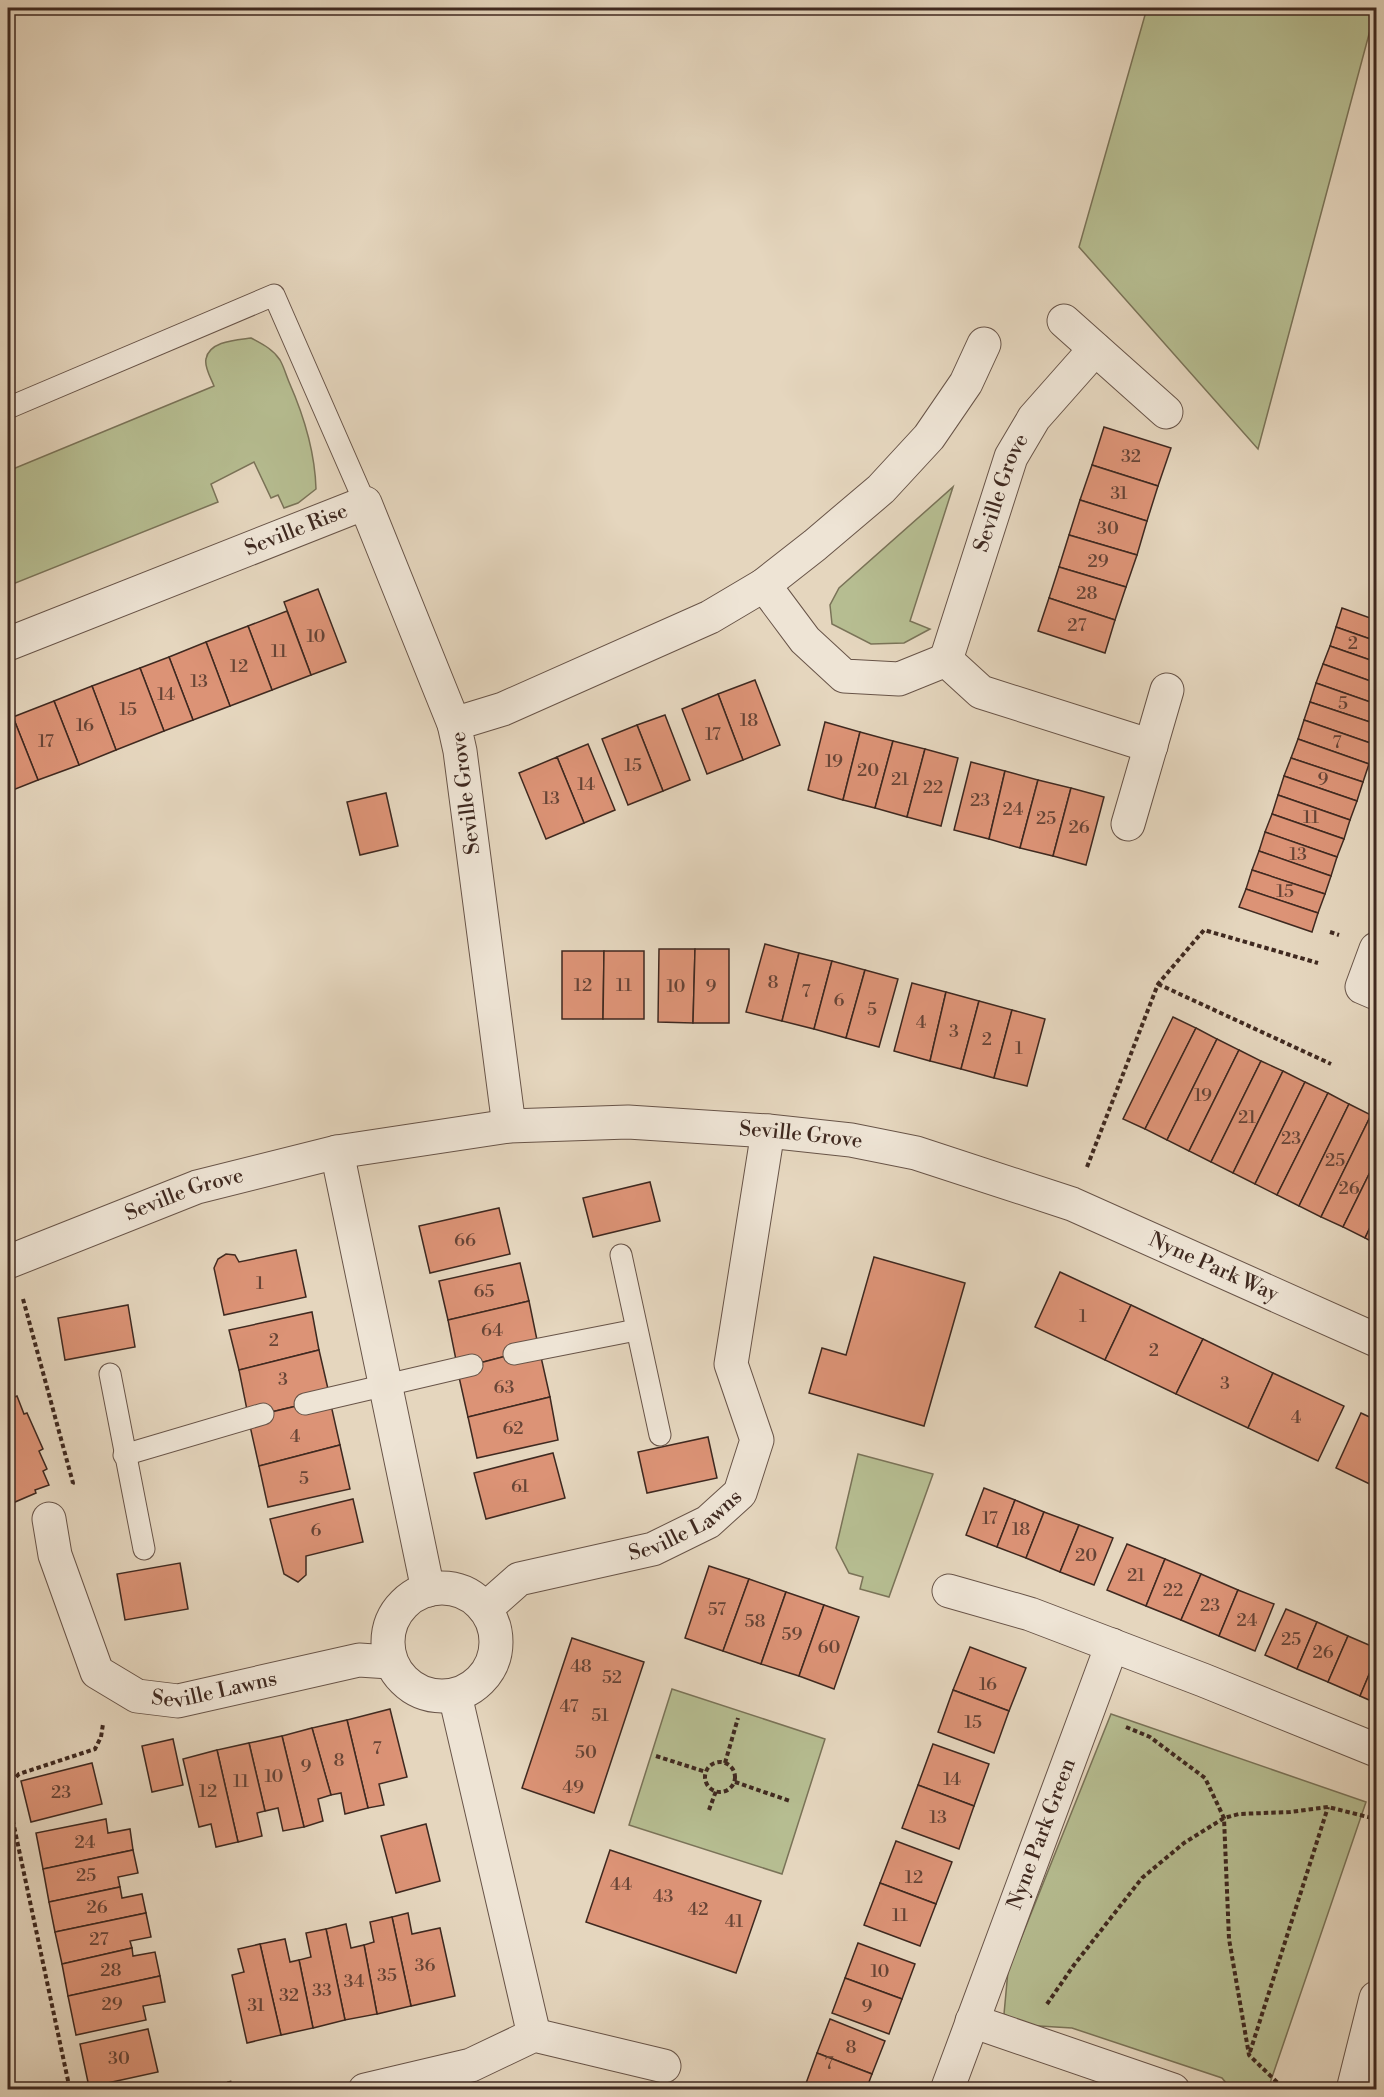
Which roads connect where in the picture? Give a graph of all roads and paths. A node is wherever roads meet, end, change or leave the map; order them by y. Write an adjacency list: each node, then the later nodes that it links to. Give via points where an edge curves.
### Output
1 (1064, 321): 3 (street)
2 (984, 344): 7 (street, Seville Grove, via 966,383 905,463 881,489)
3 (1095, 349): 5 (street); 9 (street, Seville Grove, via 1034,418 1011,457)
4 (8, 408): 6 (lane, via 274,295)
5 (1166, 412)
6 (365, 503): 8 (street, Seville Rise); 11 (street, Seville Rise)
7 (764, 585): 9 (street, via 805,640 844,676 899,679); 11 (street, Seville Grove, via 710,617 503,709)
8 (8, 644)
9 (946, 660): 12 (street, via 981,692)
10 (1167, 690): 12 (street)
11 (454, 724): 19 (street, Seville Grove)
12 (1151, 746): 13 (street)
13 (1128, 824)
14 (1377, 949): 17 (street, via 1362,987)
15 (1318, 963): 16 (path, via 1204,930)
16 (1158, 984): 18 (path); 22 (path)
17 (1377, 993)
18 (1331, 1064)
19 (509, 1126): 20 (street, Seville Grove, via 628,1122); 21 (street, Seville Grove)
20 (768, 1131): 22 (street, Seville Grove, via 851,1140 916,1153); 39 (street, Seville Lawns, via 731,1364 757,1440 741,1493 708,1522 653,1549 519,1579)
21 (337, 1152): 24 (street, Seville Grove, via 197,1187); 30 (street)
22 (1061, 1200): 26 (street, Nyne Park Way)
23 (621, 1255): 25 (lane)
24 (10, 1261): 35 (path, via 73,1484)
25 (636, 1330): 27 (lane); 33 (lane)
26 (1377, 1340)
27 (513, 1354)
28 (472, 1365): 30 (lane)
29 (110, 1374): 34 (lane)
30 (386, 1385): 31 (lane); 37 (street)
31 (304, 1404)
32 (263, 1414): 34 (lane)
33 (660, 1435)
34 (124, 1455): 36 (lane)
35 (49, 1519): 42 (street, via 55,1556)
36 (144, 1549)
37 (428, 1590): 39 (street, via 446,1588 468,1594); 41 (street, via 408,1600 392,1621 387,1639)
38 (949, 1592): 40 (street, via 1030,1614)
39 (485, 1609): 43 (street, via 495,1630 495,1652 487,1673 472,1687)
40 (1112, 1645): 44 (street, Nyne Park Green); 46 (street)
41 (390, 1662): 42 (street, Seville Lawns, via 359,1660 178,1701 137,1696); 43 (street, via 400,1677 418,1691 433,1696)
42 (97, 1672): 51 (path, via 108,1708 94,1749 19,1774)
43 (455, 1695): 61 (street)
44 (1088, 1711): 57 (path, via 1150,1737 1205,1778); 60 (street, Nyne Park Green)
45 (738, 1718): 48 (path)
46 (1377, 1750)
47 (656, 1756): 49 (path)
48 (725, 1763): 49 (path, via 712,1765); 50 (path, via 735,1773)
49 (706, 1772): 52 (path, via 706,1782)
50 (735, 1782): 52 (path, via 729,1789); 54 (path)
51 (8, 1789)
52 (716, 1791): 56 (path)
53 (8, 1798): 65 (path)
54 (790, 1801)
55 (1328, 1807): 57 (path); 58 (path); 63 (path)
56 (709, 1810)
57 (1224, 1818): 62 (path, via 1184,1843 1142,1878); 63 (path, via 1229,1939)
58 (1377, 1819)
59 (1377, 1998): 72 (street)
60 (972, 2021): 62 (street); 69 (street, Nyne Park Green)
61 (534, 2034): 64 (street); 68 (street, via 471,2066)
62 (1021, 2038): 70 (street)
63 (1249, 2055): 71 (path)
64 (664, 2066)
65 (70, 2090)
66 (198, 2090): 67 (path, via 234,2082)
67 (236, 2090)
68 (365, 2090)
69 (947, 2090)
70 (1173, 2090)
71 (1285, 2090)
72 (1353, 2090)

